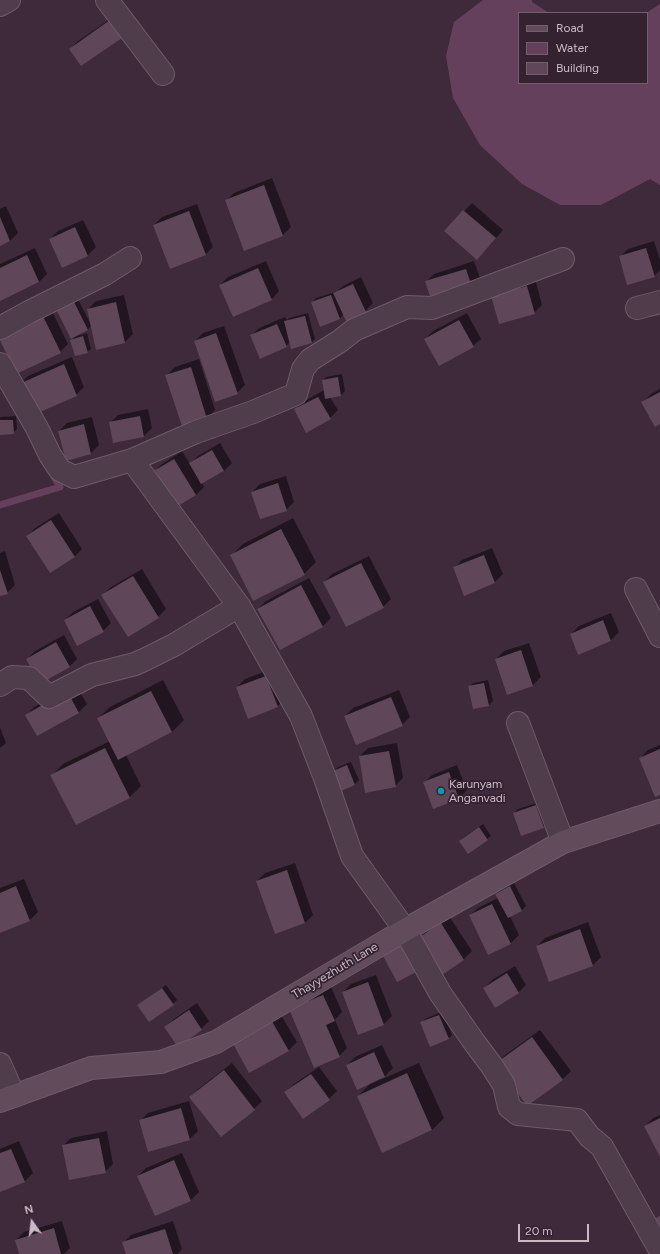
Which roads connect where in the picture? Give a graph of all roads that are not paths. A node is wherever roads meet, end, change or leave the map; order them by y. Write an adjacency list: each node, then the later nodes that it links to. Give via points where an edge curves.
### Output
1 (9, 0): 3 (street)
2 (107, 0): 4 (street)
3 (0, 5)
4 (163, 74)
5 (130, 258): 9 (street, via 105,274)
6 (563, 259): 11 (street, via 432,308 407,307 354,330 310,360 303,369 296,394 196,432)
7 (660, 302): 8 (street)
8 (637, 308)
9 (0, 328)
10 (0, 364): 11 (street, via 60,470 74,477)
11 (132, 460): 13 (street)
12 (636, 589): 14 (street)
13 (239, 606): 15 (street, via 146,659 92,675 49,697 29,678 12,677); 19 (street, via 301,716 352,856)
14 (660, 636)
15 (0, 685)
16 (518, 723): 18 (street)
17 (660, 811): 18 (street, Thayyezhuth Lane)
18 (563, 842): 19 (street, Thayyezhuth Lane)
19 (405, 930): 21 (street, Thayyezhuth Lane, via 216,1042 161,1062 91,1068); 22 (street, via 440,992 504,1085 509,1107 518,1114 577,1120 589,1136 602,1147)
20 (0, 1064): 21 (street)
21 (7, 1098)
22 (660, 1250)

